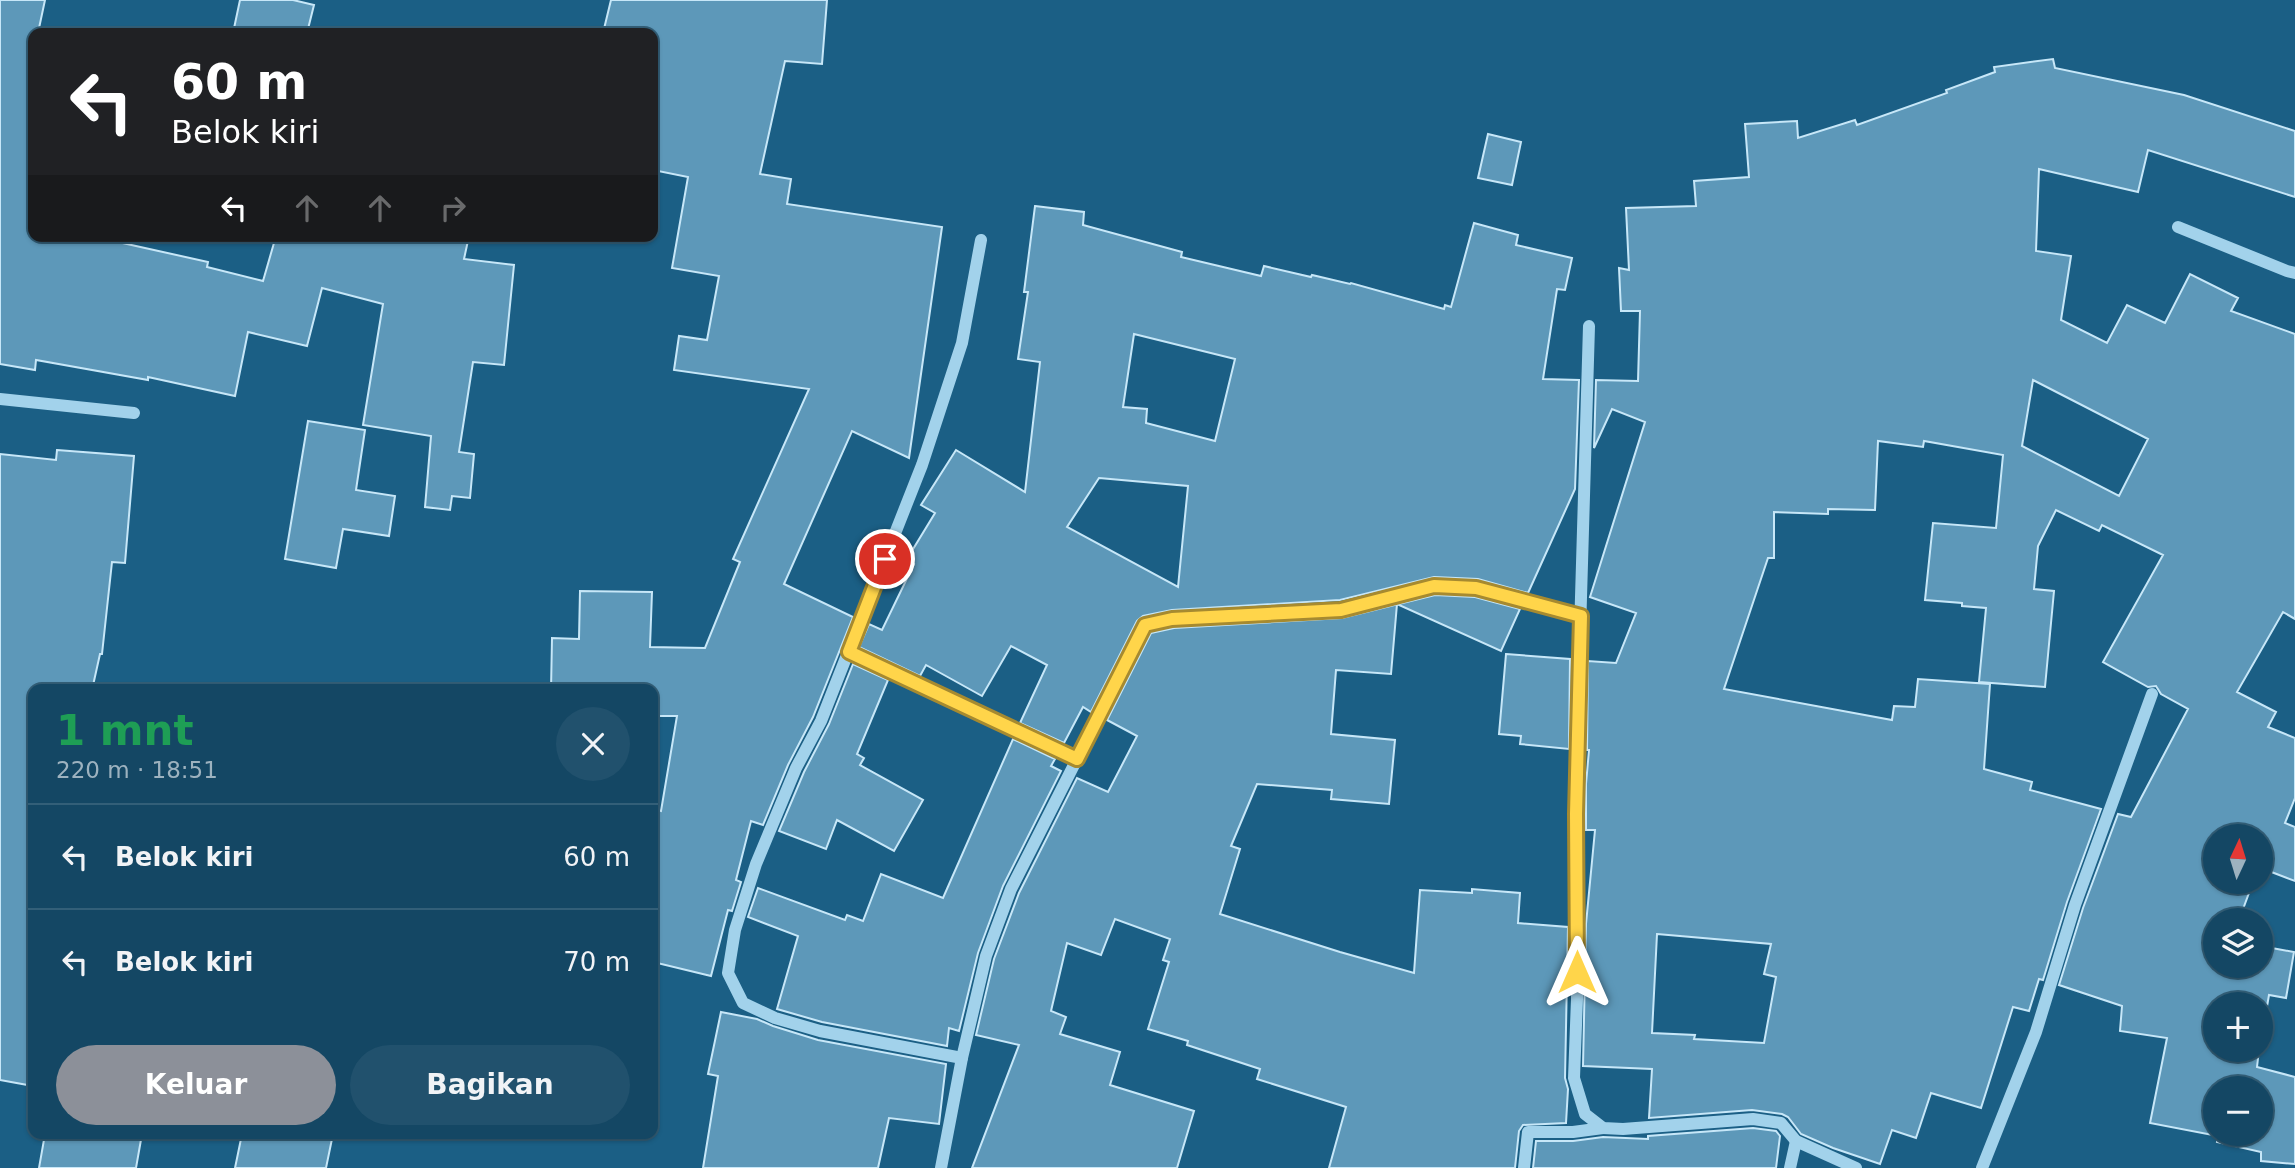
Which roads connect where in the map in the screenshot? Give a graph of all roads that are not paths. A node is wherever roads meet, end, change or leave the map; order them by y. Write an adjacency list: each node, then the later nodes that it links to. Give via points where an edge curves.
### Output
1 (2178, 227): 3 (street)
2 (981, 240): 8 (street, via 962,344 922,465)
3 (2295, 272)
4 (1589, 326): 7 (street)
5 (0, 399): 6 (street)
6 (134, 412)
7 (1581, 616): 10 (street, via 1476,588 1434,586 1341,610 1172,619 1145,625); 12 (street, via 1574,1078 1585,1114)
8 (849, 652): 10 (street); 11 (street, via 756,864 735,930 728,973 743,1003 775,1018)
9 (2152, 694): 18 (street, via 2075,905 2036,1032)
10 (1077, 759): 11 (street, via 1011,889 986,956)
11 (962, 1058): 14 (street)
12 (1603, 1128): 13 (street, via 1753,1119 1781,1123); 15 (street, via 1528,1132)
13 (1796, 1141): 16 (street); 17 (street)
14 (941, 1168)
15 (1524, 1168)
16 (1790, 1168)
17 (1856, 1168)
18 (1982, 1168)

